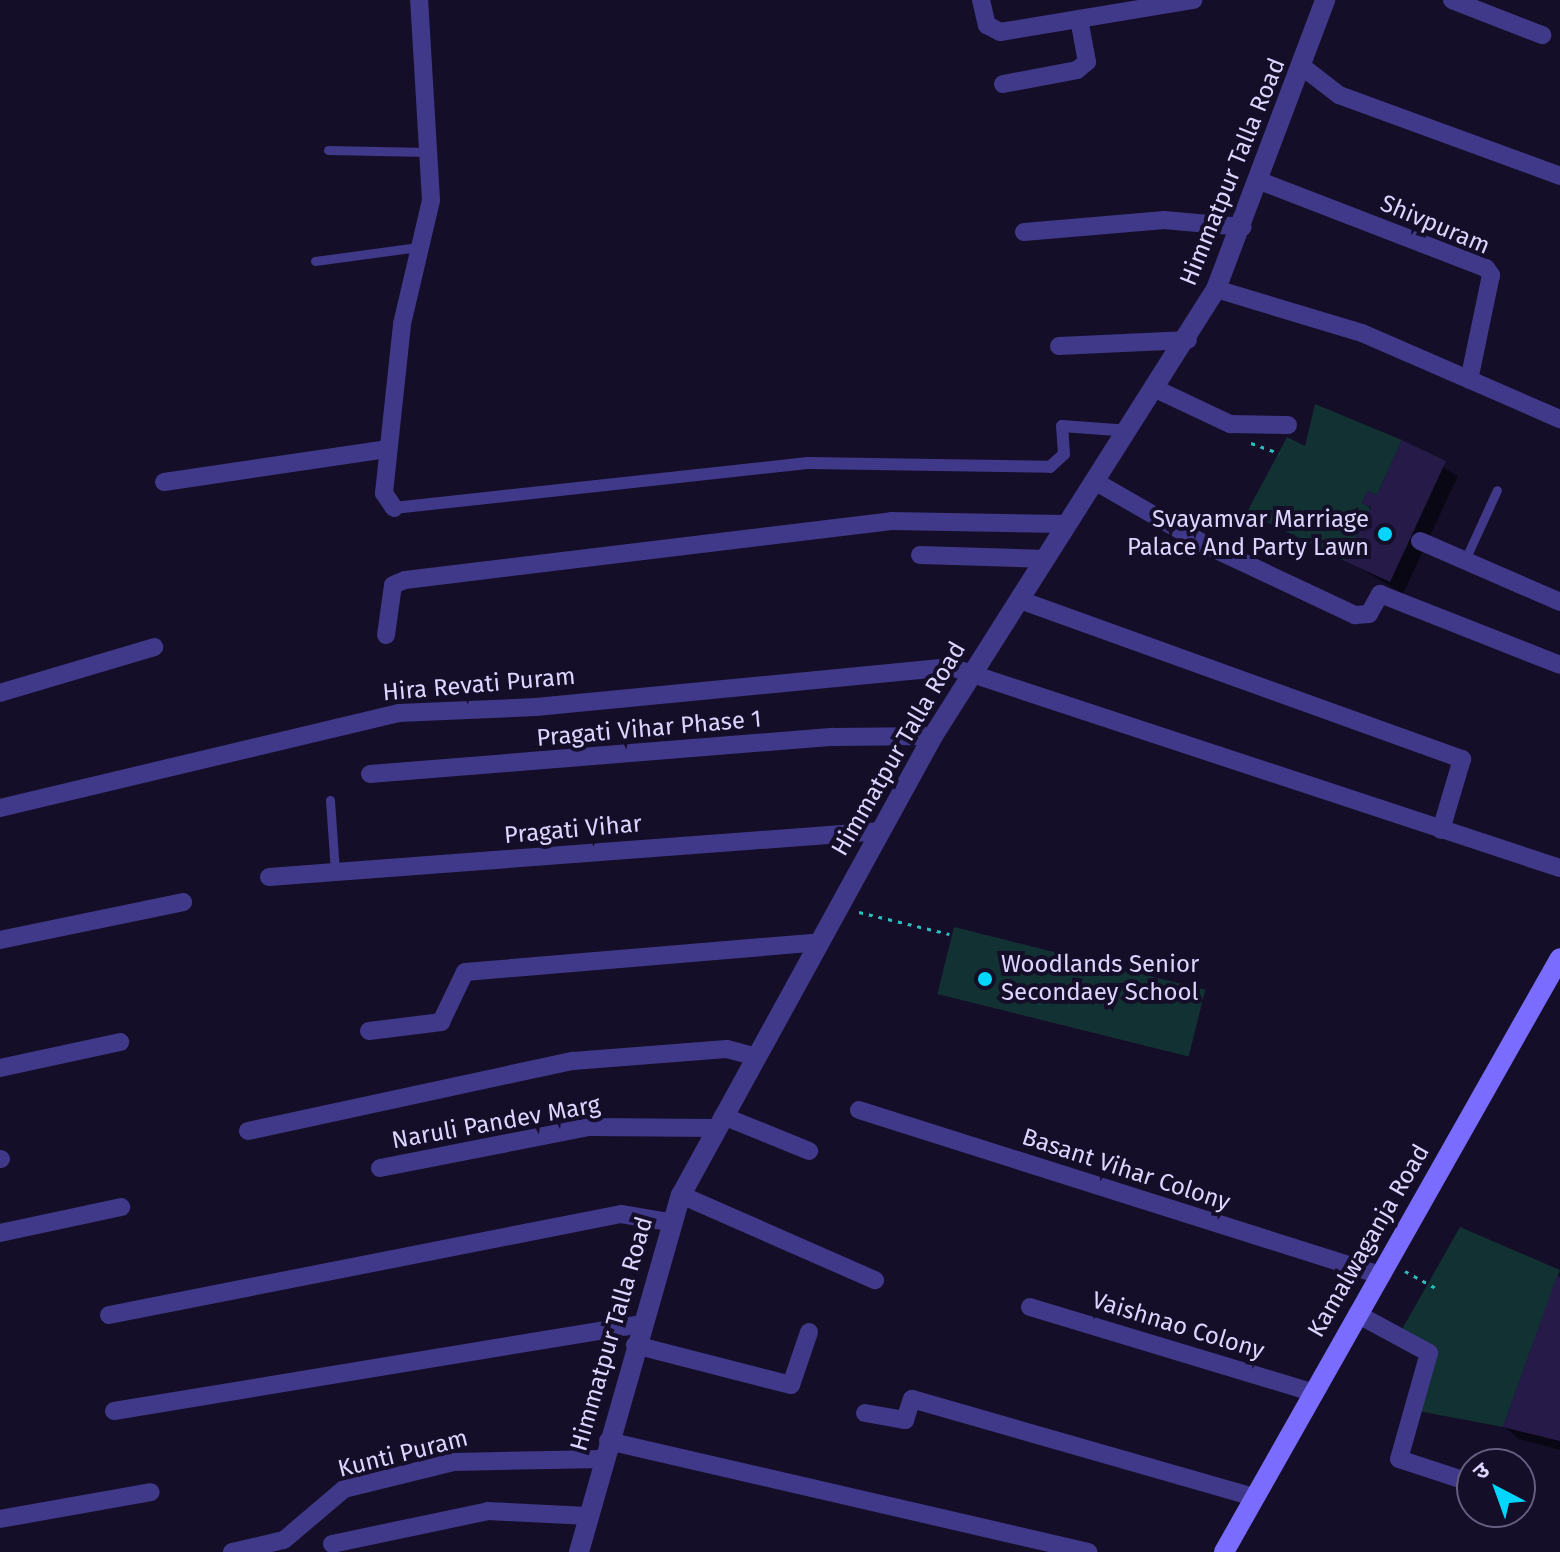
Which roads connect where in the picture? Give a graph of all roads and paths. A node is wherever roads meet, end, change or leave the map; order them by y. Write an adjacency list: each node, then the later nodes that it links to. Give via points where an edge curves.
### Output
1 (419, 0): 11 (street)
2 (981, 0): 6 (street, via 987,25 1000,32)
3 (1193, 0): 6 (street)
4 (1325, 0): 8 (street, Himmatpur Talla Road)
5 (1452, 0): 7 (street)
6 (1079, 19): 9 (street, via 1087,62)
7 (1542, 35)
8 (1304, 68): 12 (street, via 1339,95); 13 (street, Himmatpur Talla Road)
9 (1003, 84)
10 (328, 150): 11 (lane)
11 (432, 152): 16 (street, via 431,200)
12 (1560, 176)
13 (1260, 181): 14 (street, Himmatpur Talla Road); 21 (street, Shivpuram, via 1486,268 1491,275)
14 (1243, 227): 15 (street, via 1164,220); 18 (street, Himmatpur Talla Road)
15 (1024, 232)
16 (418, 247): 17 (lane); 26 (street)
17 (315, 261)
18 (1216, 289): 19 (street, Himmatpur Talla Road); 21 (street, via 1347,328)
19 (1188, 340): 20 (street); 22 (street, Himmatpur Talla Road)
20 (1059, 346)
21 (1469, 380): 23 (street)
22 (1158, 390): 24 (street, via 1230,424); 25 (street, Himmatpur Talla Road)
23 (1560, 419)
24 (1288, 425)
25 (1130, 431): 28 (street, Himmatpur Talla Road); 30 (street, via 1062,426 1064,454 1050,467 808,463)
26 (387, 449): 27 (street); 30 (street, via 384,493)
27 (164, 482)
28 (1096, 482): 31 (street, Himmatpur Talla Road); 40 (street, via 1355,615 1369,614 1380,594)
29 (1497, 490): 35 (lane)
30 (394, 508)
31 (1068, 524): 34 (street, Himmatpur Talla Road); 38 (street, via 891,521 405,580 393,585)
32 (1420, 541): 35 (street)
33 (920, 555): 34 (street)
34 (1046, 559): 36 (street, Himmatpur Talla Road)
35 (1464, 562): 37 (street)
36 (1020, 600): 41 (street, Himmatpur Talla Road); 47 (street, via 1462,759)
37 (1560, 602)
38 (386, 635)
39 (154, 647): 42 (street)
40 (1560, 665)
41 (970, 674): 43 (street, Himmatpur Talla Road); 46 (street, Hira Revati Puram, via 911,666 536,707 399,713); 47 (street, Hira Revati Puram)
42 (0, 693)
43 (933, 736): 44 (street, Pragati Vihar Phase 1, via 834,737); 48 (street, Himmatpur Talla Road)
44 (370, 774)
45 (330, 800): 50 (lane)
46 (0, 808)
47 (1441, 830): 49 (street, Hira Revati Puram)
48 (881, 831): 50 (street, Pragati Vihar); 53 (street, Himmatpur Talla Road)
49 (1560, 868)
50 (335, 872): 51 (street, Pragati Vihar)
51 (269, 877)
52 (183, 902): 55 (street)
53 (839, 907): 54 (path); 56 (street, Himmatpur Talla Road)
54 (949, 934)
55 (0, 940)
56 (821, 942): 58 (street, via 465,972 441,1022); 60 (street, Himmatpur Talla Road)
57 (1560, 958): 71 (main road, Kamalwaganja Road)
58 (369, 1031)
59 (120, 1042): 61 (street)
60 (753, 1056): 63 (street, Himmatpur Talla Road); 64 (street, via 727,1049 573,1061)
61 (0, 1068)
62 (859, 1110): 71 (street, Basant Vihar Colony)
63 (720, 1122): 65 (street); 66 (street, Naruli Pandev Marg, via 589,1127); 67 (street, Himmatpur Talla Road)
64 (248, 1131)
65 (809, 1151)
66 (380, 1168)
67 (681, 1195): 69 (street, Himmatpur Talla Road); 72 (street)
68 (121, 1207): 70 (street)
69 (669, 1222): 76 (street, via 621,1214); 77 (street, Himmatpur Talla Road)
70 (0, 1233)
71 (1384, 1268): 73 (path); 75 (main road, Kamalwaganja Road)
72 (875, 1280)
73 (1439, 1290)
74 (1030, 1307): 80 (street, Vaishnao Colony)
75 (1357, 1314): 80 (main road, Kamalwaganja Road); 84 (street, via 1429,1353 1399,1459)
76 (109, 1315)
77 (641, 1324): 79 (street, Himmatpur Talla Road); 81 (street)
78 (809, 1332): 79 (street, via 791,1385)
79 (635, 1345): 83 (street, Himmatpur Talla Road)
80 (1312, 1392): 86 (main road, Kamalwaganja Road)
81 (114, 1411)
82 (865, 1413): 86 (street, via 905,1420 912,1399)
83 (605, 1450): 87 (street, Himmatpur Talla Road); 90 (street, Kunti Puram, via 454,1462 344,1489 284,1540); 92 (street, Kunti Puram)
84 (1456, 1478)
85 (151, 1492): 88 (street)
86 (1254, 1497): 93 (main road, Kamalwaganja Road)
87 (588, 1516): 89 (street, via 488,1511); 91 (street, Himmatpur Talla Road)
88 (0, 1519)
89 (332, 1544)
90 (232, 1552)
91 (579, 1552)
92 (1088, 1552)
93 (1224, 1552)

